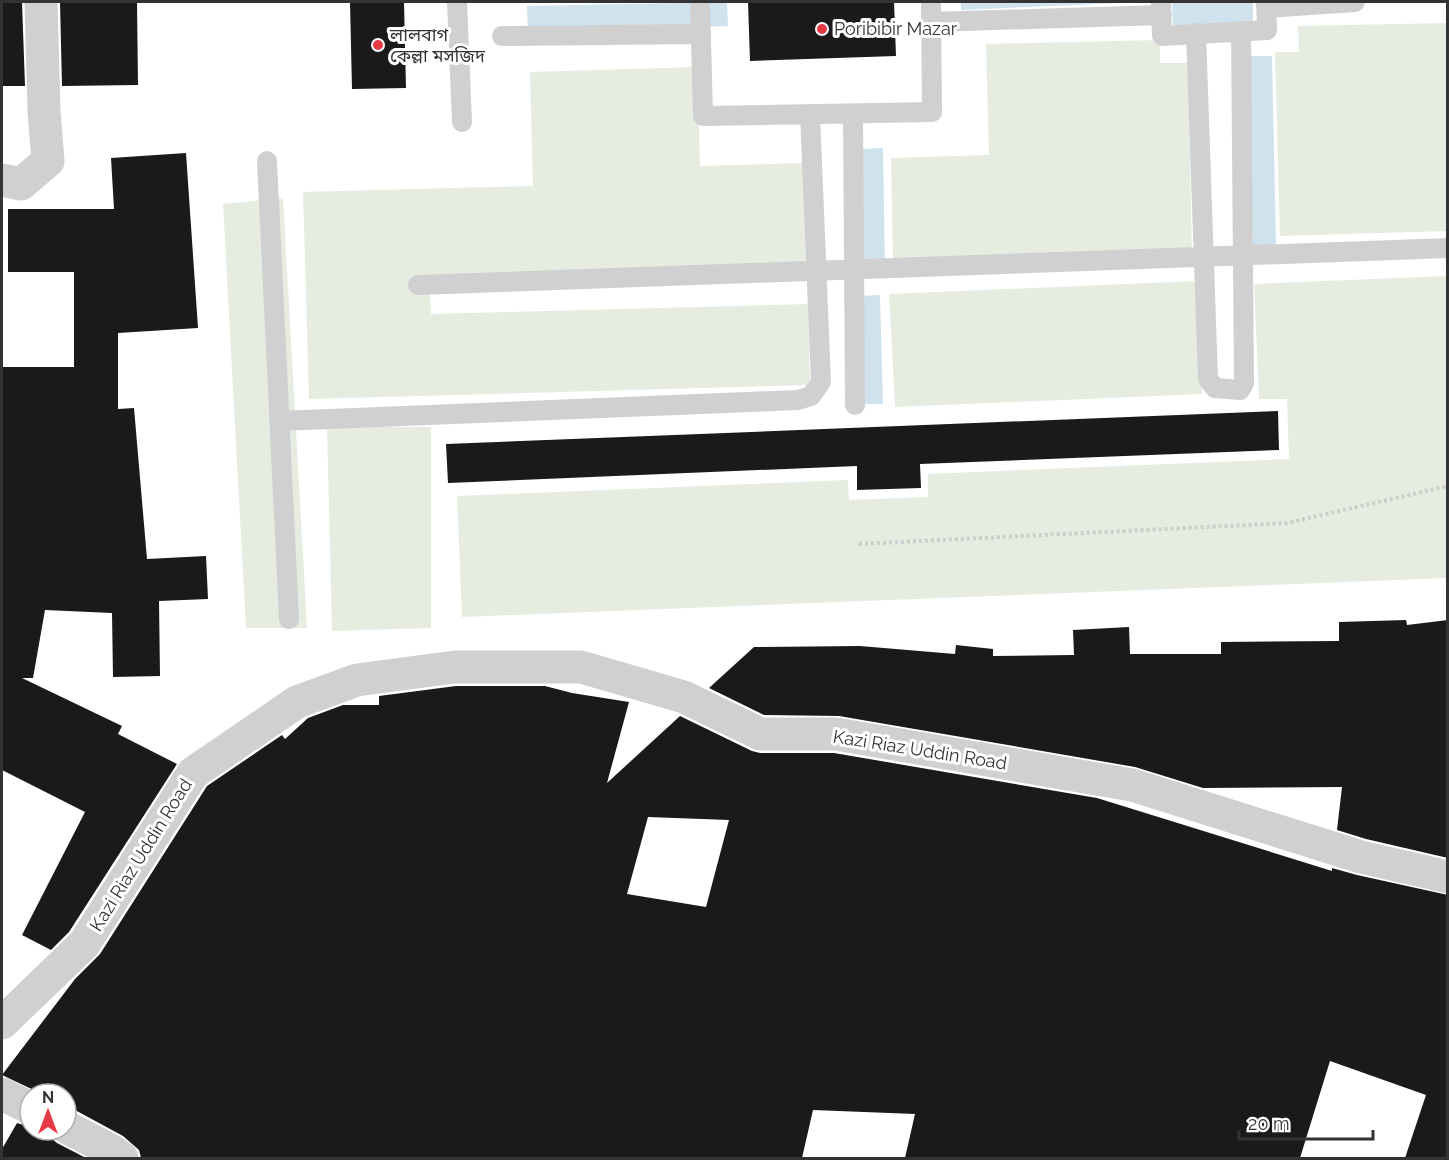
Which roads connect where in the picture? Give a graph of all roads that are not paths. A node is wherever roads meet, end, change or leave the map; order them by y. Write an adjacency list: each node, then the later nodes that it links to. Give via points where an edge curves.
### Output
1 (41, 2): 17 (street, via 48,161 21,184)
2 (457, 2): 15 (lane)
3 (700, 2): 11 (lane)
4 (931, 2): 8 (lane)
5 (1355, 2): 6 (lane)
6 (1267, 4): 9 (lane, via 1268,30)
7 (1161, 8): 8 (lane); 10 (lane, via 1162,36)
8 (931, 21): 14 (lane, via 932,112)
9 (1241, 31): 10 (lane); 19 (lane)
10 (1196, 33): 20 (lane)
11 (700, 34): 12 (lane); 13 (lane, via 703,116)
12 (502, 36)
13 (810, 114): 14 (lane); 22 (lane)
14 (853, 114): 21 (lane)
15 (462, 122)
16 (267, 161): 25 (lane)
17 (2, 180)
18 (1448, 248): 19 (lane)
19 (1243, 255): 20 (lane); 20 (lane, via 1244,383 1240,390 1215,388 1208,379)
20 (1204, 256): 21 (lane)
21 (853, 269): 22 (lane); 24 (lane)
22 (815, 270): 23 (lane); 25 (lane, via 821,382 811,396 798,400)
23 (418, 285)
24 (855, 405)
25 (279, 422): 26 (lane)
26 (289, 619)
27 (1448, 877): 28 (street, Kazi Riaz Uddin Road, via 1361,857 1132,785 836,734 760,734 684,697 580,667 455,667 357,680 297,702 193,773 84,944)
28 (2, 1023)
29 (2, 1094): 30 (street)
30 (18, 1102)
31 (78, 1133): 32 (street)
32 (122, 1158)

